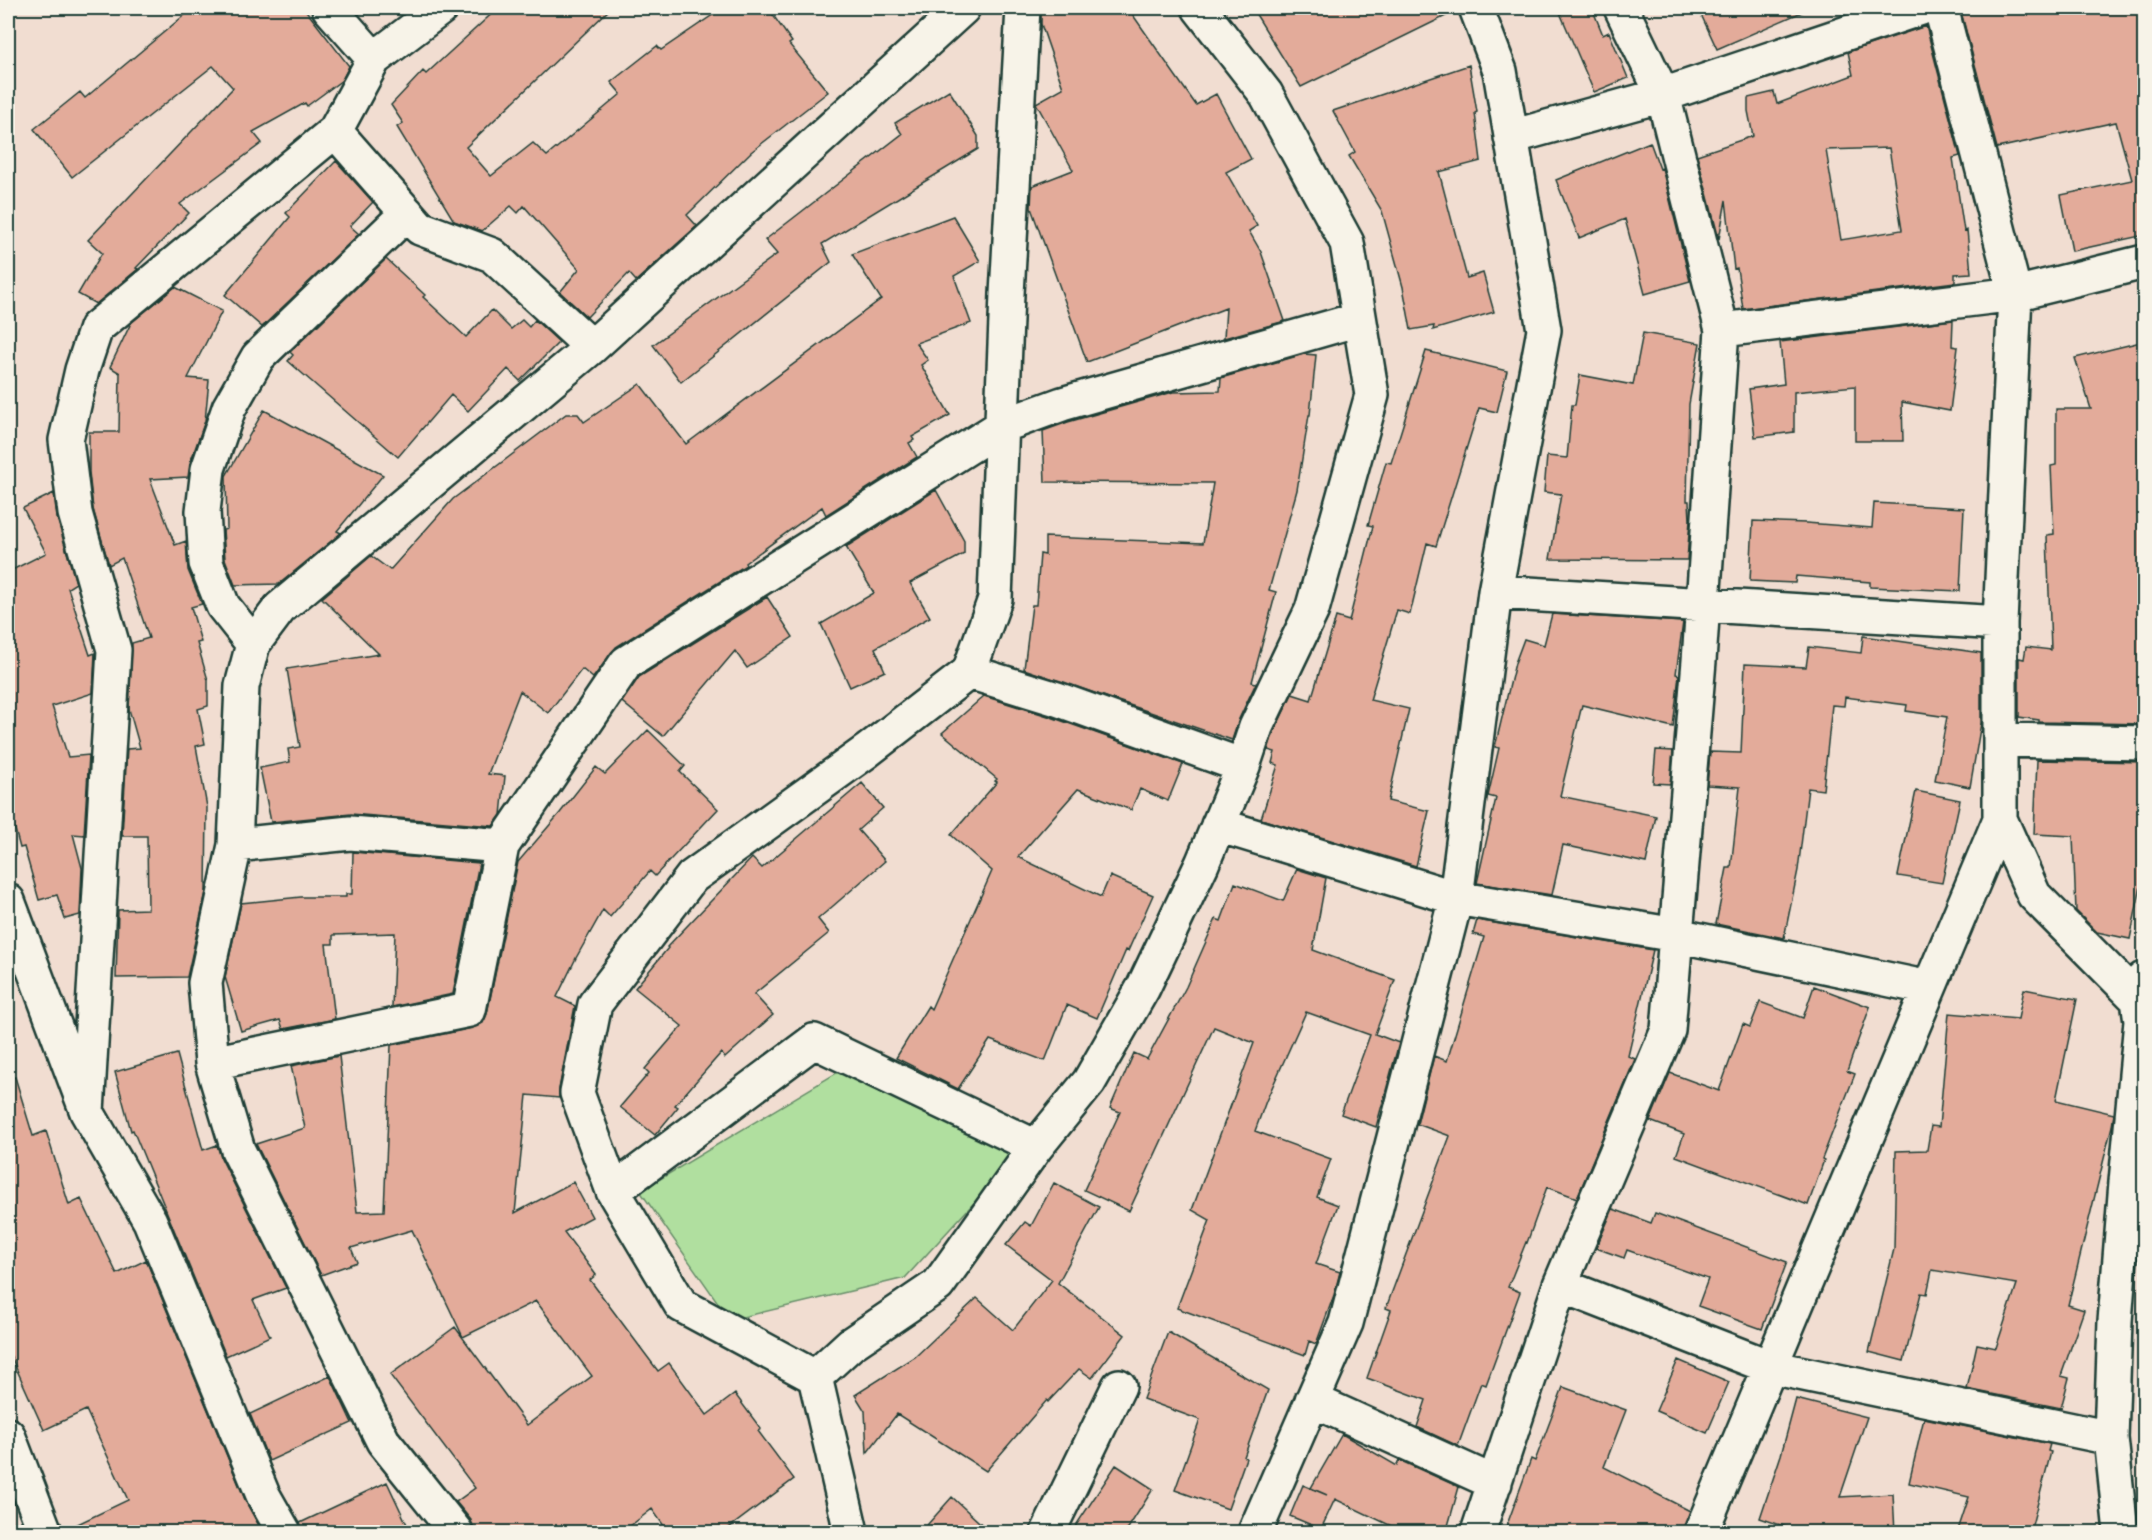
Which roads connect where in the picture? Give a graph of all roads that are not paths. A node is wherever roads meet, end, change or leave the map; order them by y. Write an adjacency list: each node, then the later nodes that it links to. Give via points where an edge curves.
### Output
1 (329, 8): 10 (street)
2 (441, 8): 10 (street)
3 (963, 8): 19 (street)
4 (1023, 8): 20 (street)
5 (1198, 8): 17 (street, via 1266,94 1347,243)
6 (1476, 8): 13 (street, via 1500,71)
7 (1621, 8): 11 (street)
8 (1921, 8): 11 (street)
9 (1941, 8): 16 (street)
10 (374, 59): 12 (street)
11 (1663, 95): 13 (street); 18 (street)
12 (335, 131): 14 (street); 39 (street, via 96,328 82,370 66,440 75,513 114,650)
13 (1511, 137): 21 (street, via 1544,330)
14 (407, 213): 19 (street, via 420,228 492,255); 24 (street, via 258,357 229,408 208,469 202,511 206,563 223,606)
15 (2145, 262): 16 (street)
16 (2016, 294): 18 (street); 23 (street)
17 (1359, 319): 20 (street, via 1062,404); 28 (street, via 1372,395 1312,609 1256,727)
18 (1722, 330): 22 (street)
19 (592, 347): 24 (street, via 280,608)
20 (1002, 426): 25 (street, via 995,599); 32 (street, via 626,663)
21 (1495, 592): 22 (street); 33 (street)
22 (1702, 606): 23 (street); 35 (street)
23 (2000, 623): 26 (street)
24 (253, 644): 31 (street, via 242,686)
25 (969, 672): 28 (street, via 1057,699); 41 (street, via 692,877 595,1004 578,1093)
26 (2000, 740): 27 (street); 29 (street)
27 (2145, 743)
28 (1243, 766): 30 (street)
29 (2000, 819): 36 (street); 37 (street, via 2034,895)
30 (1218, 825): 33 (street); 40 (street, via 1143,988 1089,1082)
31 (235, 845): 32 (street, via 350,833); 38 (street, via 205,982)
32 (502, 846): 38 (street, via 469,1010)
33 (1456, 898): 35 (street); 46 (street, via 1346,1323)
34 (8, 901): 39 (street)
35 (1676, 935): 36 (street); 42 (street, via 1668,1030)
36 (1929, 988): 43 (street)
37 (2142, 1004): 48 (street, via 2116,1309)
38 (212, 1063): 53 (street, via 238,1150 383,1441)
39 (87, 1112): 52 (street, via 150,1221 263,1495)
40 (1036, 1147): 41 (street, via 814,1041); 44 (street, via 938,1285 851,1344)
41 (613, 1191): 44 (street, via 681,1305)
42 (1560, 1285): 43 (street); 49 (street)
43 (1770, 1367): 48 (street); 50 (street)
44 (815, 1377): 54 (street)
45 (1119, 1386): 55 (street)
46 (1312, 1400): 49 (street); 56 (street)
47 (8, 1435): 51 (street)
48 (2111, 1438): 58 (street)
49 (1494, 1483): 57 (street)
50 (1702, 1532)
51 (45, 1533)
52 (284, 1533)
53 (456, 1533)
54 (851, 1533)
55 (1048, 1533)
56 (1255, 1533)
57 (1478, 1533)
58 (2121, 1533)

